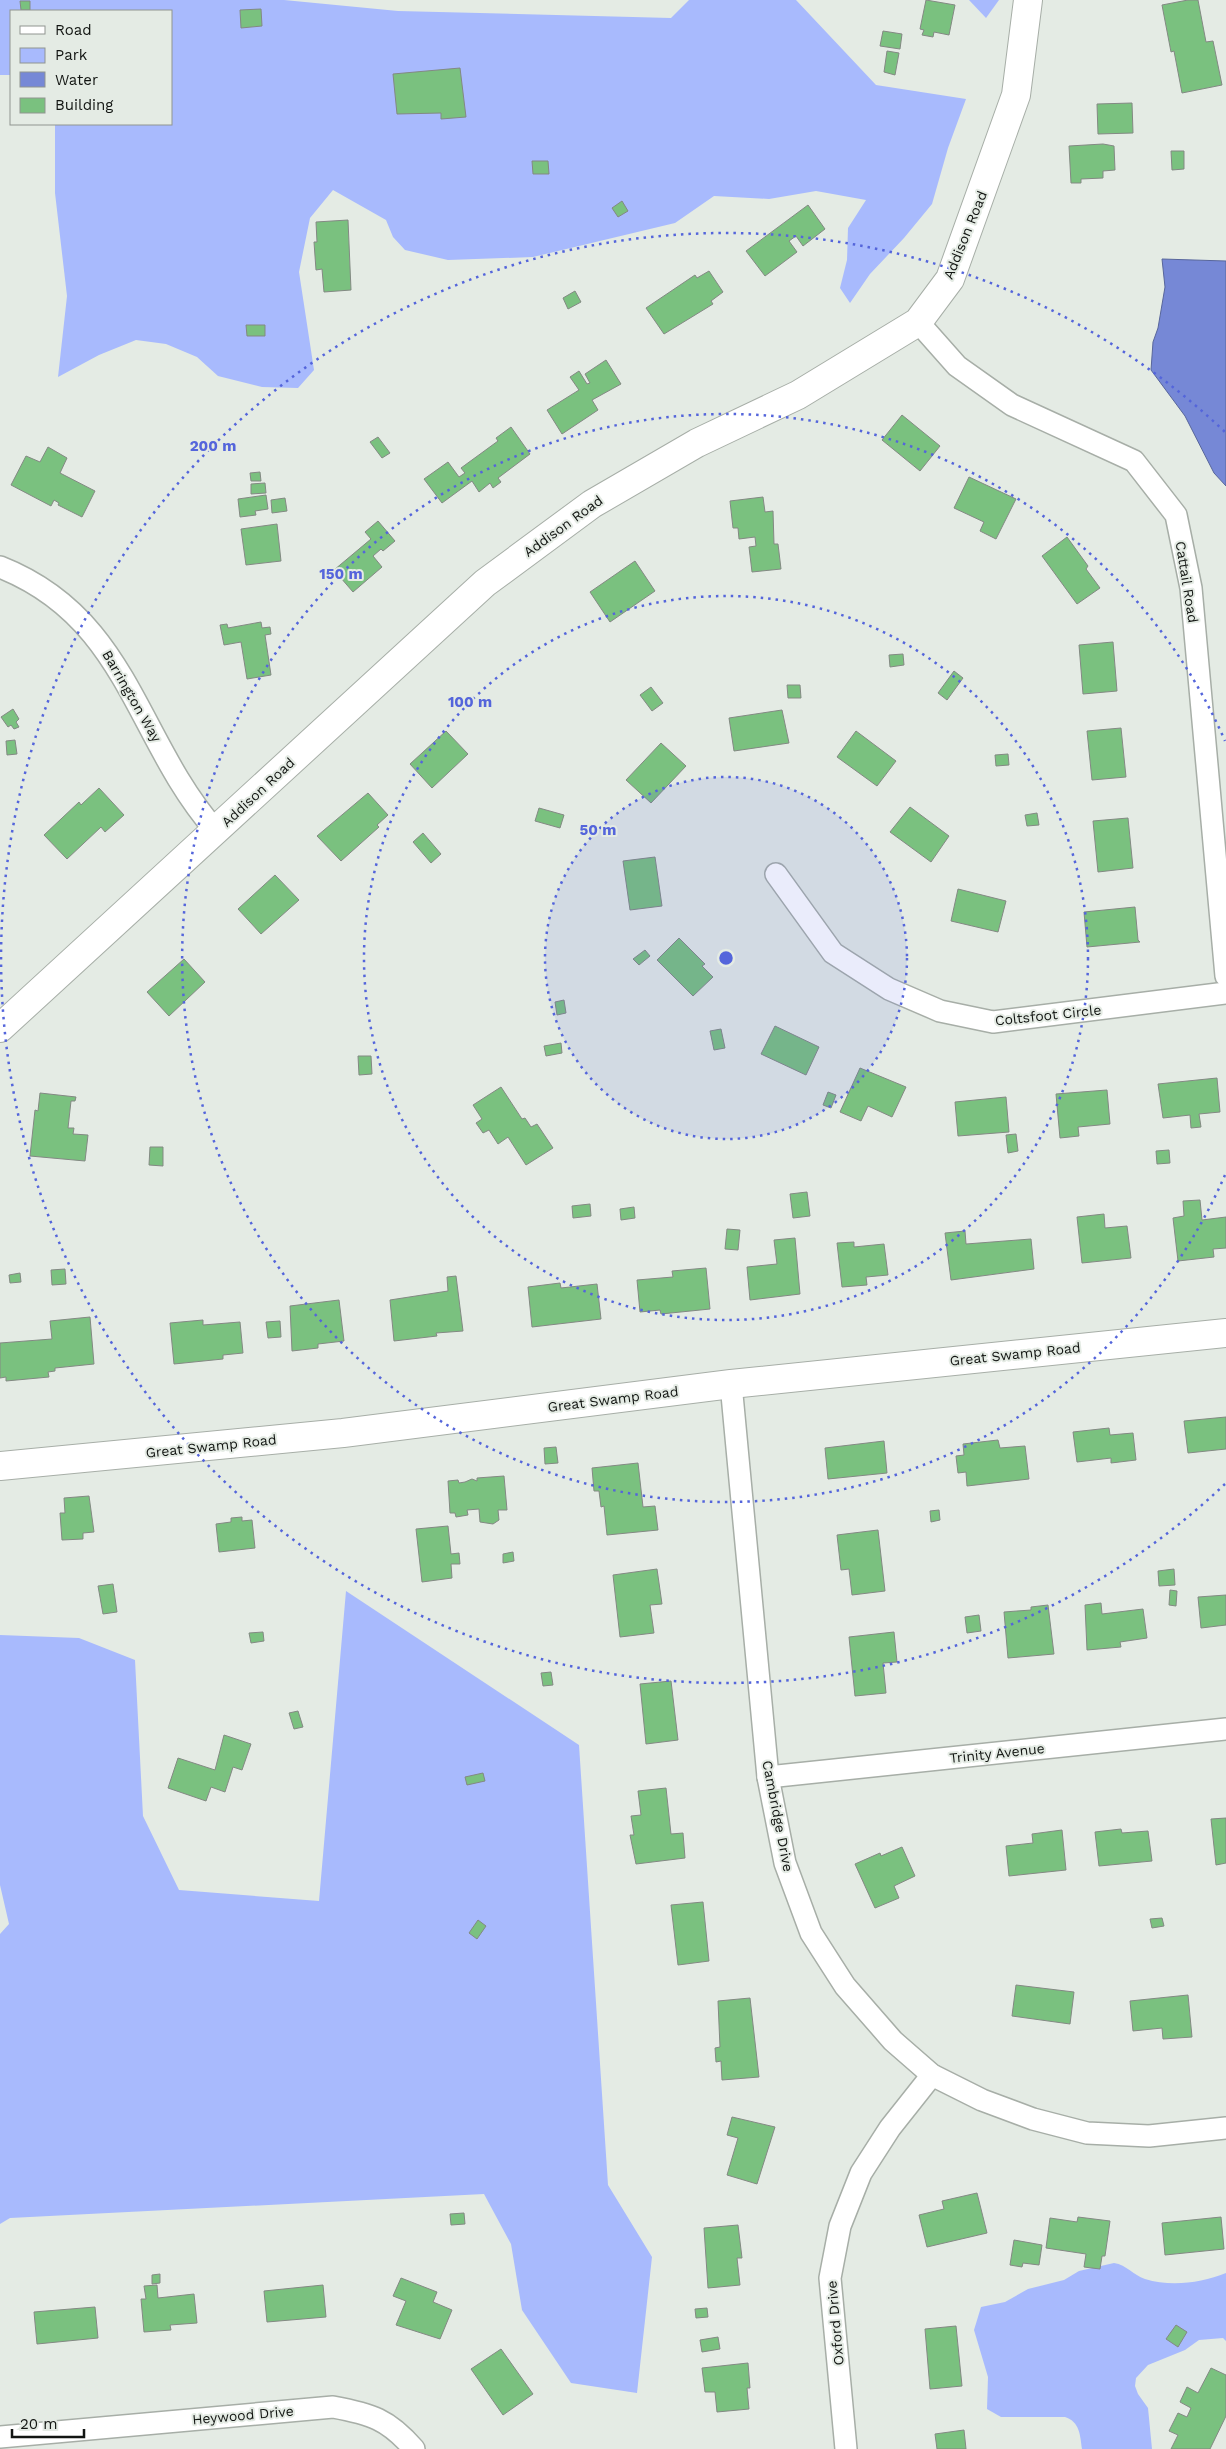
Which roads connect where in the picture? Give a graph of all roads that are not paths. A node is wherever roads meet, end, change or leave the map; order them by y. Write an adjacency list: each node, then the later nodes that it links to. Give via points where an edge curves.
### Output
1 (1028, 0): 2 (main road, Addison Road, via 1016,95 1008,120 950,279)
2 (918, 322): 4 (main road, Addison Road, via 798,395 697,443 592,504 485,584); 6 (street, Cattail Road, via 957,366 1012,405 1134,461 1176,515 1191,588)
3 (0, 567): 4 (street, Barrington Way, via 26,577 48,591 102,644 191,801)
4 (216, 832): 8 (main road, Addison Road)
5 (776, 874): 7 (street, Coltsfoot Circle, via 833,953 889,989 940,1011 993,1022)
6 (1226, 976)
7 (1226, 993)
8 (0, 1028)
9 (1226, 1333): 10 (main road, Great Swamp Road)
10 (731, 1384): 11 (main road, Great Swamp Road, via 343,1433); 13 (street, Cambridge Drive)
11 (0, 1466)
12 (1226, 1729): 13 (street, Trinity Avenue)
13 (768, 1777): 14 (street, Cambridge Drive, via 785,1863 811,1933 845,1986 893,2041)
14 (932, 2075): 15 (street, Cambridge Drive, via 982,2100 1032,2119 1087,2133 1148,2136); 18 (street, Oxford Drive, via 890,2128 861,2173 840,2226 830,2278)
15 (1226, 2128)
16 (0, 2437): 17 (street, Heywood Drive, via 333,2407 370,2414 399,2432)
17 (414, 2449)
18 (846, 2449)

